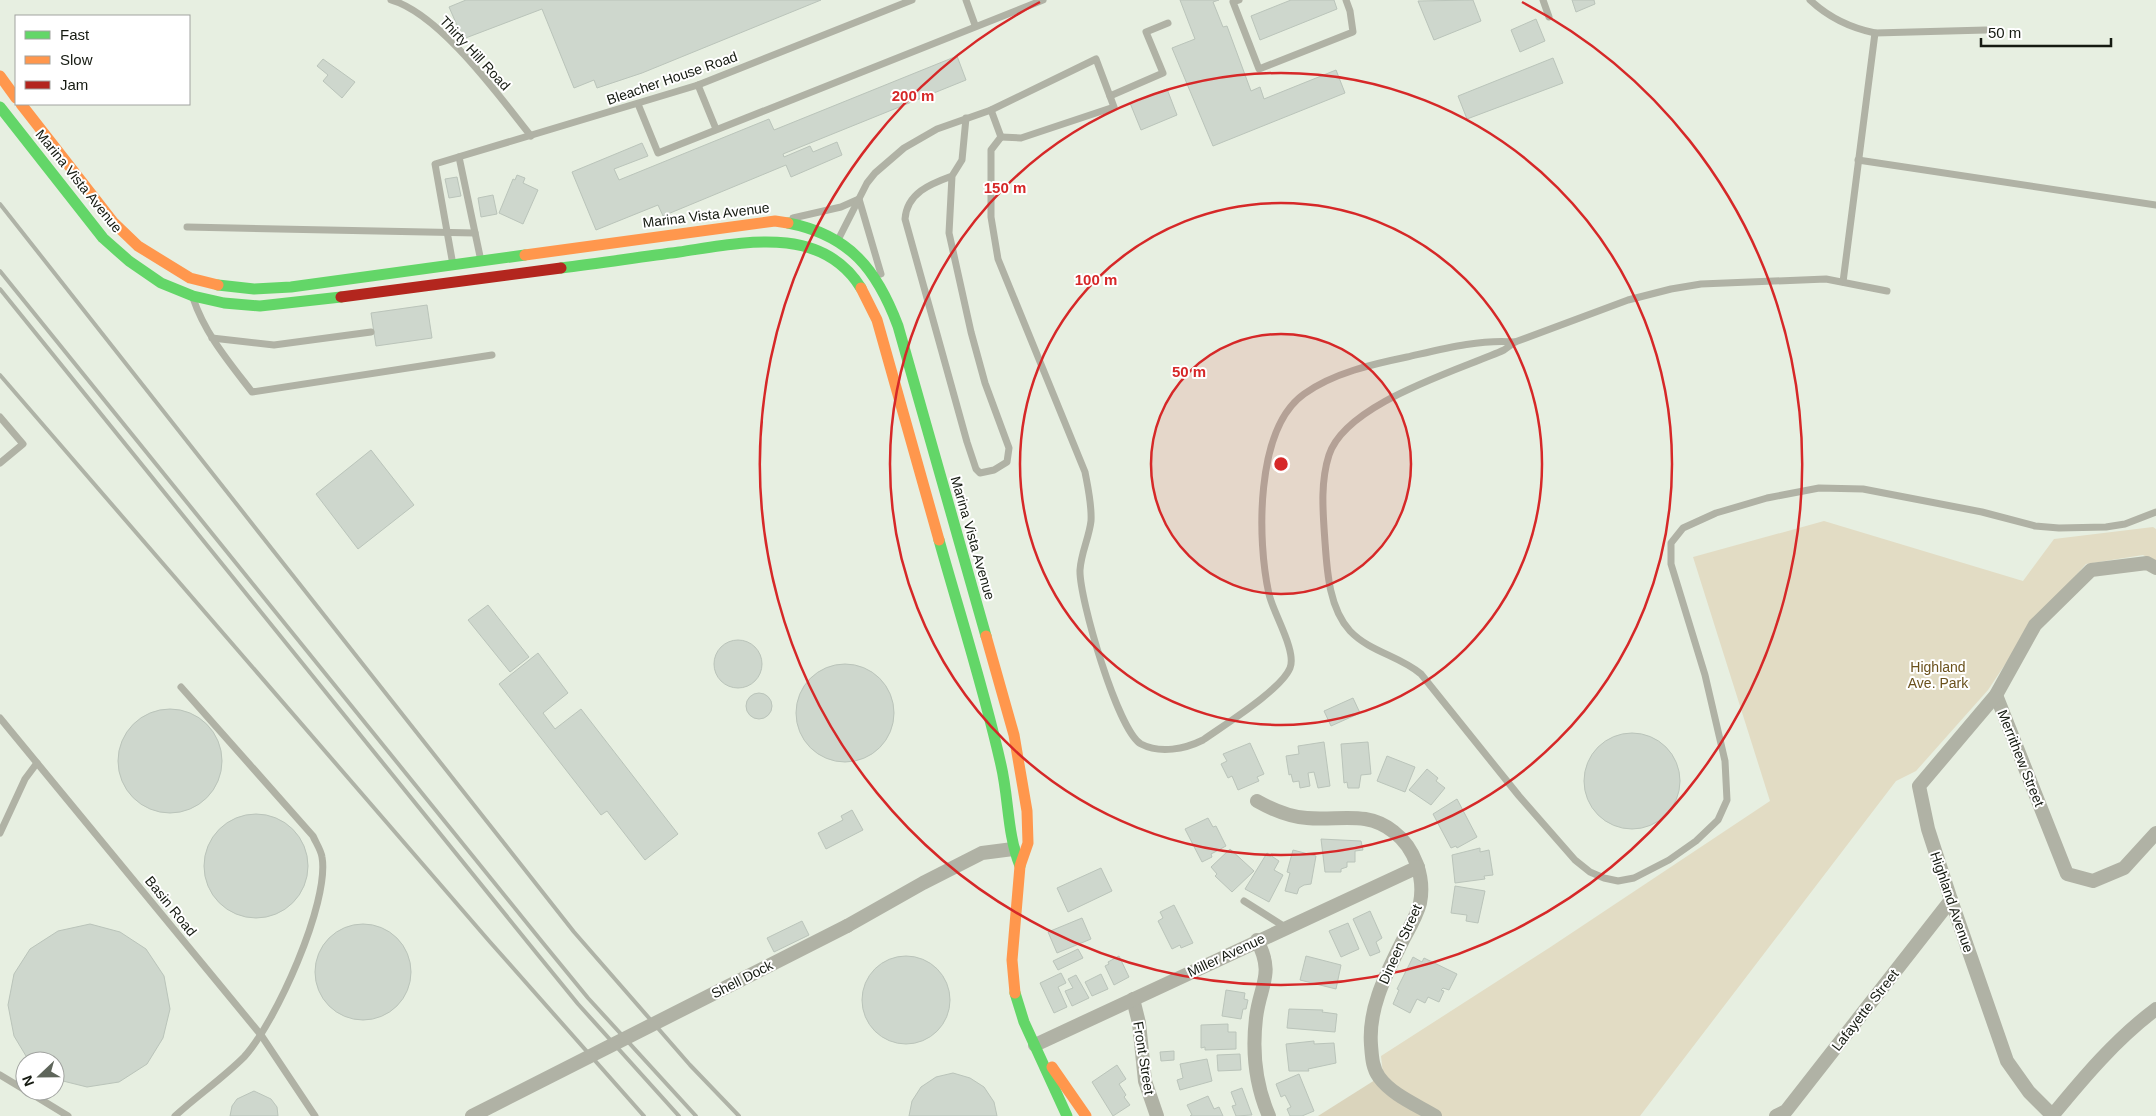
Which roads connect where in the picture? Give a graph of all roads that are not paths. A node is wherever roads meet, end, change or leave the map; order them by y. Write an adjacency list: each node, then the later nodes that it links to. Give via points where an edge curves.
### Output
1 (391, 0): 24 (lane, Thirty Hill Road, via 426,19 453,44)
2 (912, 0): 15 (lane, Bleacher House Road)
3 (966, 0): 11 (lane)
4 (1043, 0): 11 (lane)
5 (1239, 0): 6 (lane, via 1233,2 1259,69 1353,32)
6 (1346, 0)
7 (1543, 0): 9 (lane)
8 (1810, 0): 13 (lane, via 1838,20)
9 (1549, 17)
10 (1168, 23): 16 (lane, via 1146,32 1163,73)
11 (975, 25): 23 (lane)
12 (1986, 30): 13 (lane)
13 (1875, 33): 27 (lane)
14 (0, 76): 17 (main road)
15 (698, 85): 18 (lane, Bleacher House Road); 23 (lane)
16 (1110, 96): 21 (lane, via 1096,59); 25 (lane, via 1114,107 1021,138)
17 (15, 97)
18 (638, 104): 23 (lane, via 658,153); 24 (lane, Bleacher House Road)
19 (22, 105): 39 (main road, Marina Vista Avenue, via 113,222 138,246)
20 (0, 107): 44 (main road, Marina Vista Avenue, via 103,238 161,283)
21 (991, 110): 22 (lane); 25 (lane)
22 (966, 118): 28 (lane, via 962,160); 29 (lane, via 937,129 904,148 875,173)
23 (716, 129)
24 (531, 136): 26 (lane, Bleacher House Road)
25 (1001, 137): 48 (lane, via 991,150 993,239 998,259 1085,472 1091,521 1080,570 1082,591 1098,649 1130,734 1152,748 1170,749 1199,742 1268,692 1290,669 1290,648 1274,613 1265,573 1263,484 1271,447 1291,407 1303,395 1326,382 1397,359 1477,343)
26 (459, 157): 33 (lane, Bleacher House Road, via 435,164); 34 (lane)
27 (1858, 160): 30 (lane); 41 (lane)
28 (952, 176): 28 (lane, via 919,191 906,209 905,219 967,442 976,469 987,473 1006,462 1009,448 985,382 957,278 949,233)
29 (859, 199): 31 (lane, via 841,207); 35 (lane); 45 (lane)
30 (2156, 205)
31 (775, 221): 35 (main road, Marina Vista Avenue, via 813,229); 37 (main road, Marina Vista Avenue)
32 (186, 227): 33 (lane)
33 (447, 233): 34 (lane); 38 (lane)
34 (475, 233): 37 (lane)
35 (838, 240): 36 (lane); 45 (main road, Marina Vista Avenue, via 865,264)
36 (827, 254): 40 (main road, Marina Vista Avenue, via 795,244 764,240); 61 (main road, Marina Vista Avenue, via 868,298 876,320 993,730 1002,768)
37 (480, 260): 38 (main road, Marina Vista Avenue); 40 (lane)
38 (452, 264): 39 (main road, Marina Vista Avenue, via 254,289); 42 (lane)
39 (190, 278): 44 (lane)
40 (483, 279): 42 (main road, Marina Vista Avenue)
41 (1843, 282): 43 (lane); 48 (lane, via 1826,278 1746,281 1671,289 1603,309)
42 (455, 283): 44 (main road, Marina Vista Avenue, via 260,306)
43 (1887, 291)
44 (193, 296): 47 (lane)
45 (890, 303): 62 (main road, Marina Vista Avenue, via 1014,735 1028,843)
46 (371, 332): 47 (lane, via 274,345)
47 (212, 338): 49 (lane, via 252,392)
48 (1515, 342): 52 (lane, via 1504,350 1366,412 1338,438 1324,474 1327,573 1337,611 1352,632 1421,674 1548,830 1575,860 1604,878 1618,881 1634,878 1670,860 1710,829 1723,813 1727,800 1725,760 1671,564 1671,543 1683,528 1716,513 1766,498 1819,488 1863,489 1982,512 2035,526 2058,528 2125,524)
49 (492, 355)
50 (0, 417): 51 (lane, via 23,444)
51 (0, 463)
52 (2156, 512)
53 (2156, 568): 55 (street, Merrithew Street, via 2146,562 2091,570 2035,625)
54 (181, 687): 70 (lane, via 313,836 322,857 321,887 306,942)
55 (1996, 695): 60 (street, Merrithew Street, via 2067,874 2093,881 2124,868); 64 (street, Highland Avenue, via 1919,786 1928,829)
56 (0, 718): 57 (lane, Basin Road)
57 (37, 763): 59 (lane, via 24,779); 70 (lane, Basin Road)
58 (1257, 801): 63 (street, Dineen Street, via 1274,810 1307,818 1364,817 1379,822 1407,845)
59 (0, 833)
60 (2156, 833)
61 (1013, 849): 62 (main road, Marina Vista Avenue); 79 (street, Shell Dock, bridge, via 982,853 847,926)
62 (1020, 866): 71 (main road, Marina Vista Avenue, via 1012,960 1015,995)
63 (1418, 867): 66 (street, Miller Avenue); 84 (street, Dineen Street, via 1422,885 1420,905 1379,991 1370,1038 1372,1061 1380,1077 1392,1090)
64 (1951, 900): 75 (street, Lafayette Street); 85 (street, Highland Avenue, via 2007,1061 2029,1092)
65 (1244, 901): 66 (lane)
66 (1285, 927): 67 (street, Miller Avenue)
67 (1257, 940): 68 (street, Miller Avenue); 83 (street, via 1267,967 1257,1015 1256,1077)
68 (1133, 999): 71 (street, Miller Avenue); 82 (street, Front Street, via 1146,1081)
69 (2156, 1009): 85 (street, via 2132,1028 2085,1076)
70 (261, 1035): 76 (lane, Basin Road); 78 (lane, via 244,1056)
71 (1035, 1045): 80 (main road, Marina Vista Avenue); 81 (main road)
72 (0, 1075): 73 (lane)
73 (15, 1084)
74 (44, 1101): 77 (lane)
75 (1785, 1114)
76 (315, 1115)
77 (68, 1116)
78 (174, 1116)
79 (472, 1116)
80 (1067, 1116)
81 (1086, 1116)
82 (1157, 1116)
83 (1269, 1116)
84 (1435, 1116)
85 (2052, 1116)

